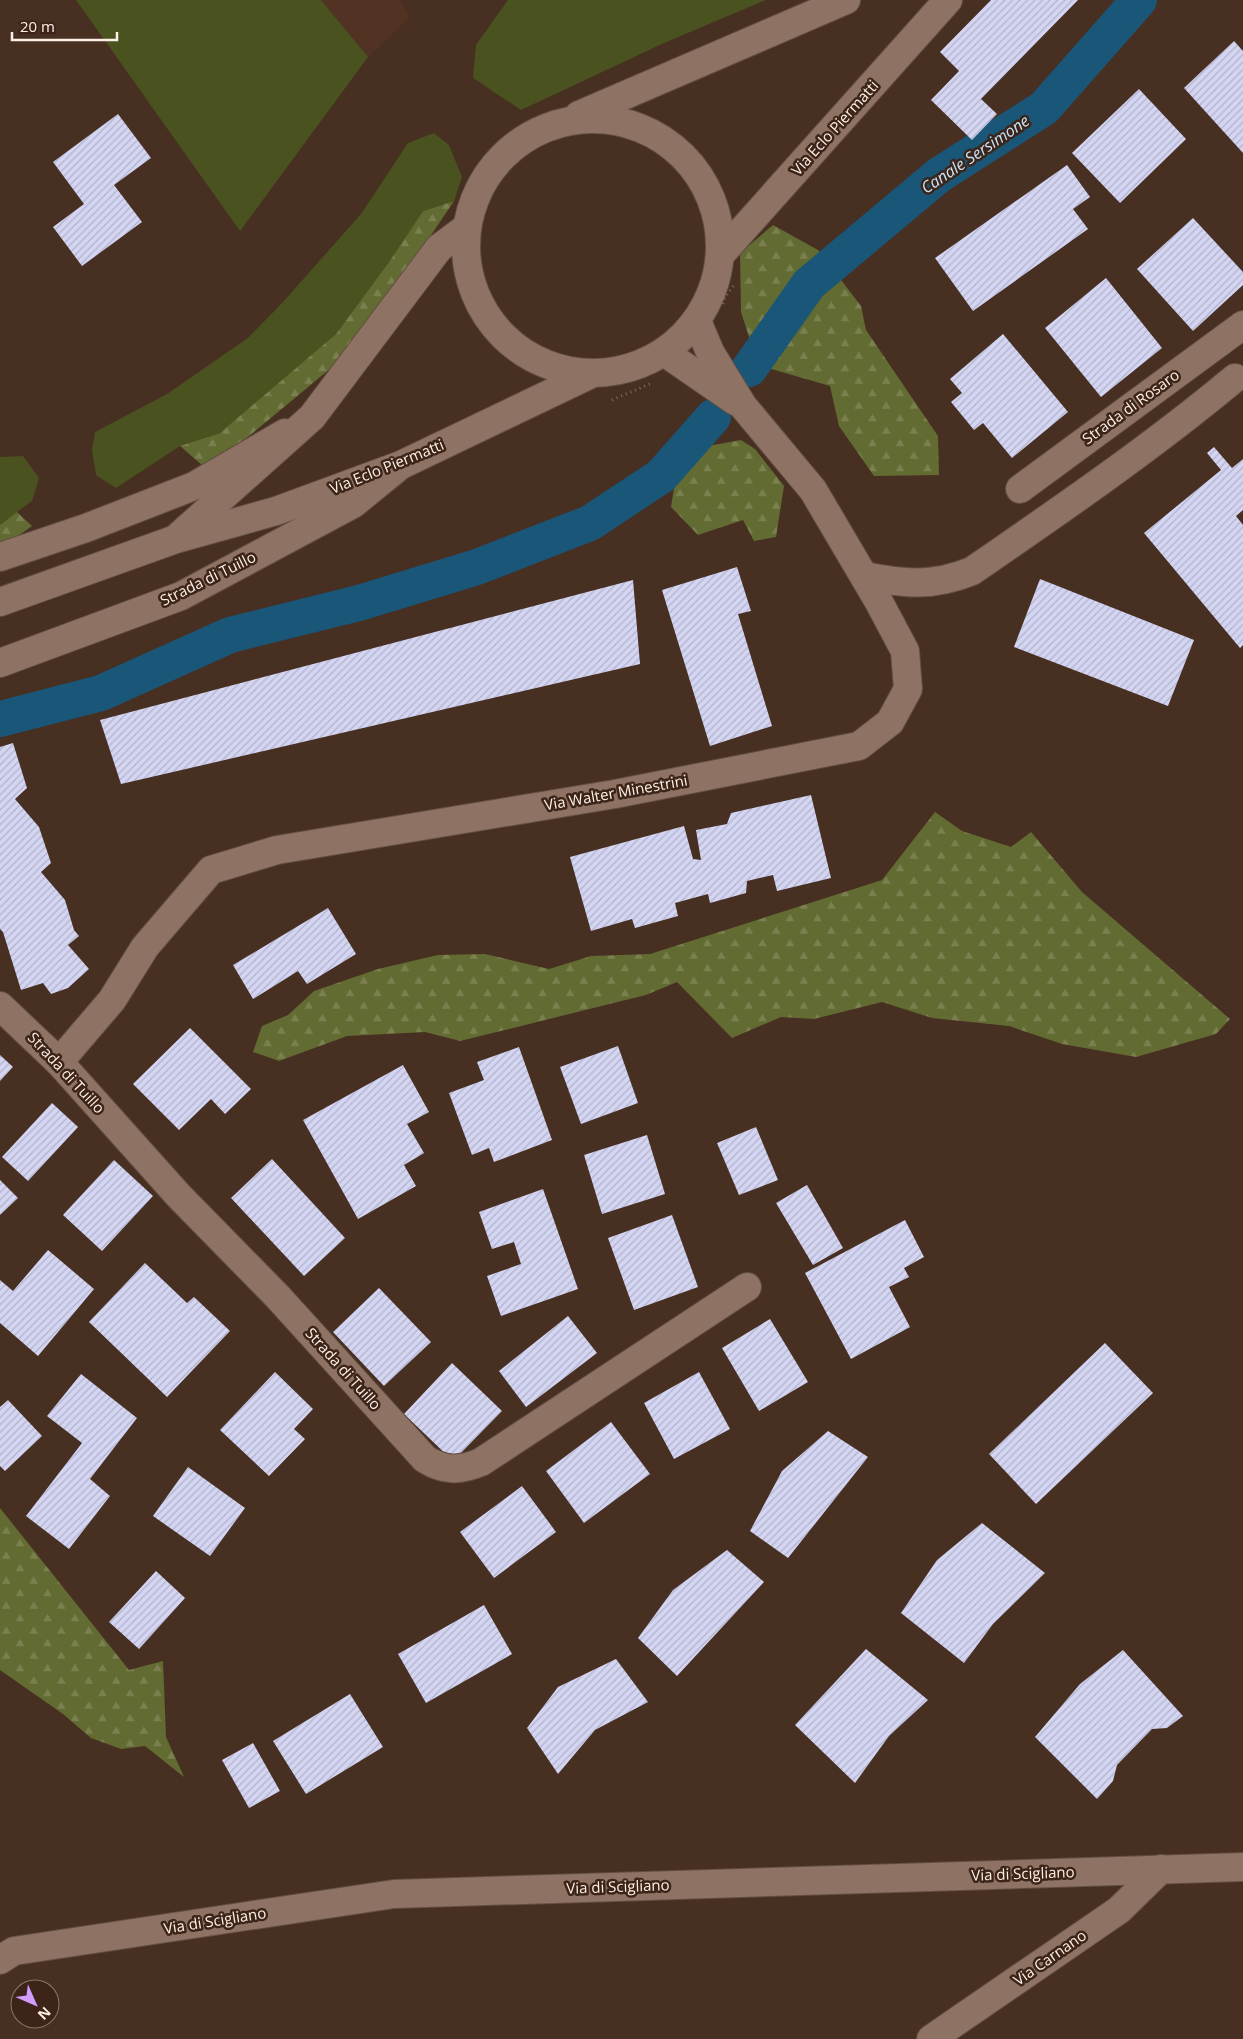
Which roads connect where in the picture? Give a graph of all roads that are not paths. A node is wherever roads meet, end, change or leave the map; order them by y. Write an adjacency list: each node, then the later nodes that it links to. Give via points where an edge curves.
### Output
1 (846, 0): 3 (street, Via Eclo Piermatti)
2 (948, 0): 5 (street, Via Eclo Piermatti)
3 (565, 121): 4 (street, Via Eclo Piermatti, via 537,131 513,146 494,165 471,207); 5 (street, Via Eclo Piermatti, via 604,118 633,125 676,148 702,179 714,206)
4 (466, 228): 9 (street, Via Eclo Piermatti, via 467,272 483,312 511,345 548,366); 12 (street, Via Eclo Piermatti, via 440,248)
5 (721, 254): 6 (street, Via Eclo Piermatti, via 713,289)
6 (697, 321): 8 (street, Via Eclo Piermatti); 11 (street, Via Walter Minestrini, via 710,352)
7 (1243, 324): 14 (street, Strada di Rosaro)
8 (664, 352): 9 (street, Via Eclo Piermatti, via 617,372); 11 (street, Via Walter Minestrini)
9 (591, 374): 13 (street, Via Eclo Piermatti)
10 (1235, 378): 17 (street, via 1190,416 1090,490 972,571 952,579 922,584)
11 (743, 406): 17 (street, Via Walter Minestrini, via 813,490)
12 (312, 417): 15 (street, Via Eclo Piermatti); 16 (street, via 194,486)
13 (401, 465): 15 (street, Via Eclo Piermatti, via 276,511); 19 (street, Strada di Tuillo, via 353,504 181,596)
14 (1020, 489)
15 (176, 539): 18 (street, Via Eclo Piermatti)
16 (0, 557)
17 (864, 576): 21 (street, Via Walter Minestrini, via 905,651 908,689 890,722 859,746 615,794 277,850 211,870 145,947 112,1000)
18 (0, 602)
19 (0, 663)
20 (0, 1006): 21 (street, Strada di Tuillo)
21 (59, 1062): 22 (street, Strada di Tuillo, via 178,1195 278,1297 425,1459 438,1467 467,1468 481,1462)
22 (747, 1287)
23 (1243, 1867): 24 (street, Via di Scigliano)
24 (1161, 1869): 25 (street, Via di Scigliano, via 394,1894 14,1951); 26 (street, Via Carnano, via 1119,1910)
25 (0, 1960)
26 (931, 2039)

